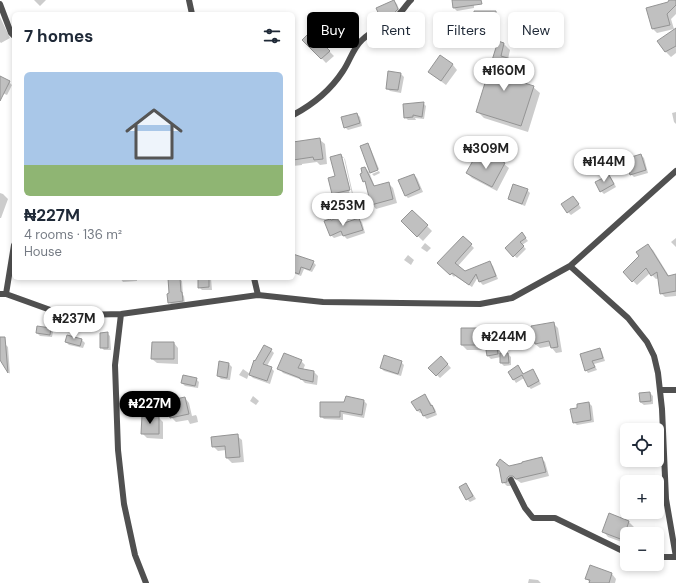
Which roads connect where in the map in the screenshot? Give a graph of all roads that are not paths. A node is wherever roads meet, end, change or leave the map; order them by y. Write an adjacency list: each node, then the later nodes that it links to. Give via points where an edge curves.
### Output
1 (189, 0): 4 (street)
2 (411, 0): 6 (street, via 394,19 361,41 344,71 326,92)
3 (0, 4): 5 (street)
4 (192, 12)
5 (12, 34)
6 (295, 114)
7 (676, 171): 9 (street)
8 (12, 254): 11 (street)
9 (570, 266): 12 (street, via 512,298 480,304 323,302); 14 (street, via 628,318 647,342 654,356)
10 (254, 280): 12 (street)
11 (3, 294): 13 (street, via 56,312 81,315)
12 (258, 295): 13 (street)
13 (120, 314): 20 (street, via 115,366 118,450 124,504 135,555)
14 (660, 390): 15 (street); 19 (street, via 666,499)
15 (676, 390)
16 (511, 480): 17 (street, via 533,518 555,518)
17 (620, 549)
18 (664, 557): 19 (street)
19 (676, 557)
20 (146, 583)

